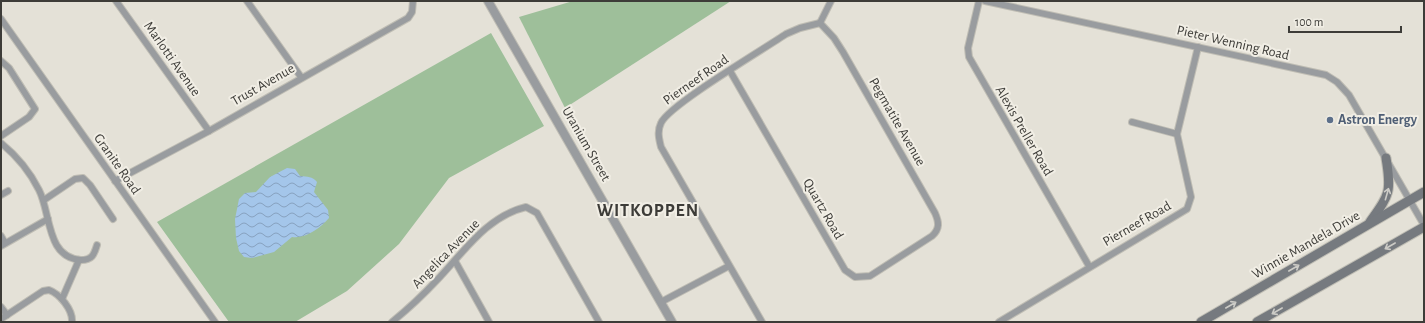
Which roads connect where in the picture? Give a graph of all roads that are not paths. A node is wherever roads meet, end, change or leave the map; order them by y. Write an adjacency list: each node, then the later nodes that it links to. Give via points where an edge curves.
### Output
1 (116, 1): 15 (street, Marlotti Avenue)
2 (247, 1): 13 (street)
3 (413, 1): 13 (street, Trust Avenue, via 412,12 408,18)
4 (488, 1): 39 (street, Uranium Street)
5 (831, 1): 9 (street)
6 (979, 1): 37 (street, Alexis Preller Road, via 968,48 969,57)
7 (985, 1): 10 (street, Pieter Wenning Road)
8 (1, 19): 20 (street, Granite Road)
9 (820, 23): 12 (street, Pierneef Road, via 794,30); 31 (street, Pegmatite Avenue, via 843,52 935,212 939,225 937,232)
10 (1198, 47): 16 (street, Pierneef Road); 19 (street, Pieter Wenning Road, via 1331,78 1349,95)
11 (1, 61): 17 (street, via 9,68 35,109 29,117)
12 (730, 71): 31 (street, Quartz Road, via 848,274 855,277 870,276); 36 (street, Pierneef Road, via 671,110 661,123 659,138)
13 (301, 77): 15 (street, Trust Avenue)
14 (1132, 122): 16 (street)
15 (208, 131): 20 (street, Trust Avenue)
16 (1177, 134): 37 (street, Pierneef Road, via 1190,197 1187,208)
17 (1, 136)
18 (1, 143): 24 (street, via 28,171)
19 (1386, 158): 25 (street, Pieter Wenning Road); 28 (main road, one-way to 19, via 1387,199 1389,178)
20 (115, 181): 44 (street, Granite Road)
21 (8, 191): 23 (street)
22 (1424, 192): 25 (main road, Winnie Mandela Drive)
23 (1, 196)
24 (44, 200): 26 (street); 27 (street, via 75,179 83,178)
25 (1410, 201): 28 (main road, Winnie Mandela Drive); 29 (street, Pieter Wenning Road)
26 (48, 219): 32 (street); 34 (street, via 58,248 65,255)
27 (113, 219)
28 (1368, 225): 51 (main road, Winnie Mandela Drive, one-way to 28)
29 (1424, 226): 52 (main road, one-way to 52)
30 (1, 236): 32 (street)
31 (932, 236)
32 (3, 245)
33 (97, 245): 34 (street, via 91,259)
34 (79, 260): 38 (street)
35 (455, 261): 45 (street, Angelica Avenue, via 424,294); 46 (street); 47 (street, Angelica Avenue, via 468,245 498,220 523,208 530,208 537,213)
36 (729, 266): 39 (street); 49 (street, Pierneef Road)
37 (1089, 266): 50 (street, Pierneef Road)
38 (62, 299): 41 (street, via 53,291 46,290); 43 (street, via 70,312)
39 (661, 302): 48 (street, Uranium Street)
40 (1, 307): 41 (street)
41 (7, 315): 42 (street)
42 (1, 319)
43 (72, 322)
44 (215, 322)
45 (392, 322)
46 (489, 322)
47 (599, 322)
48 (672, 322)
49 (762, 322)
50 (999, 322)
51 (1201, 322)
52 (1257, 322)

